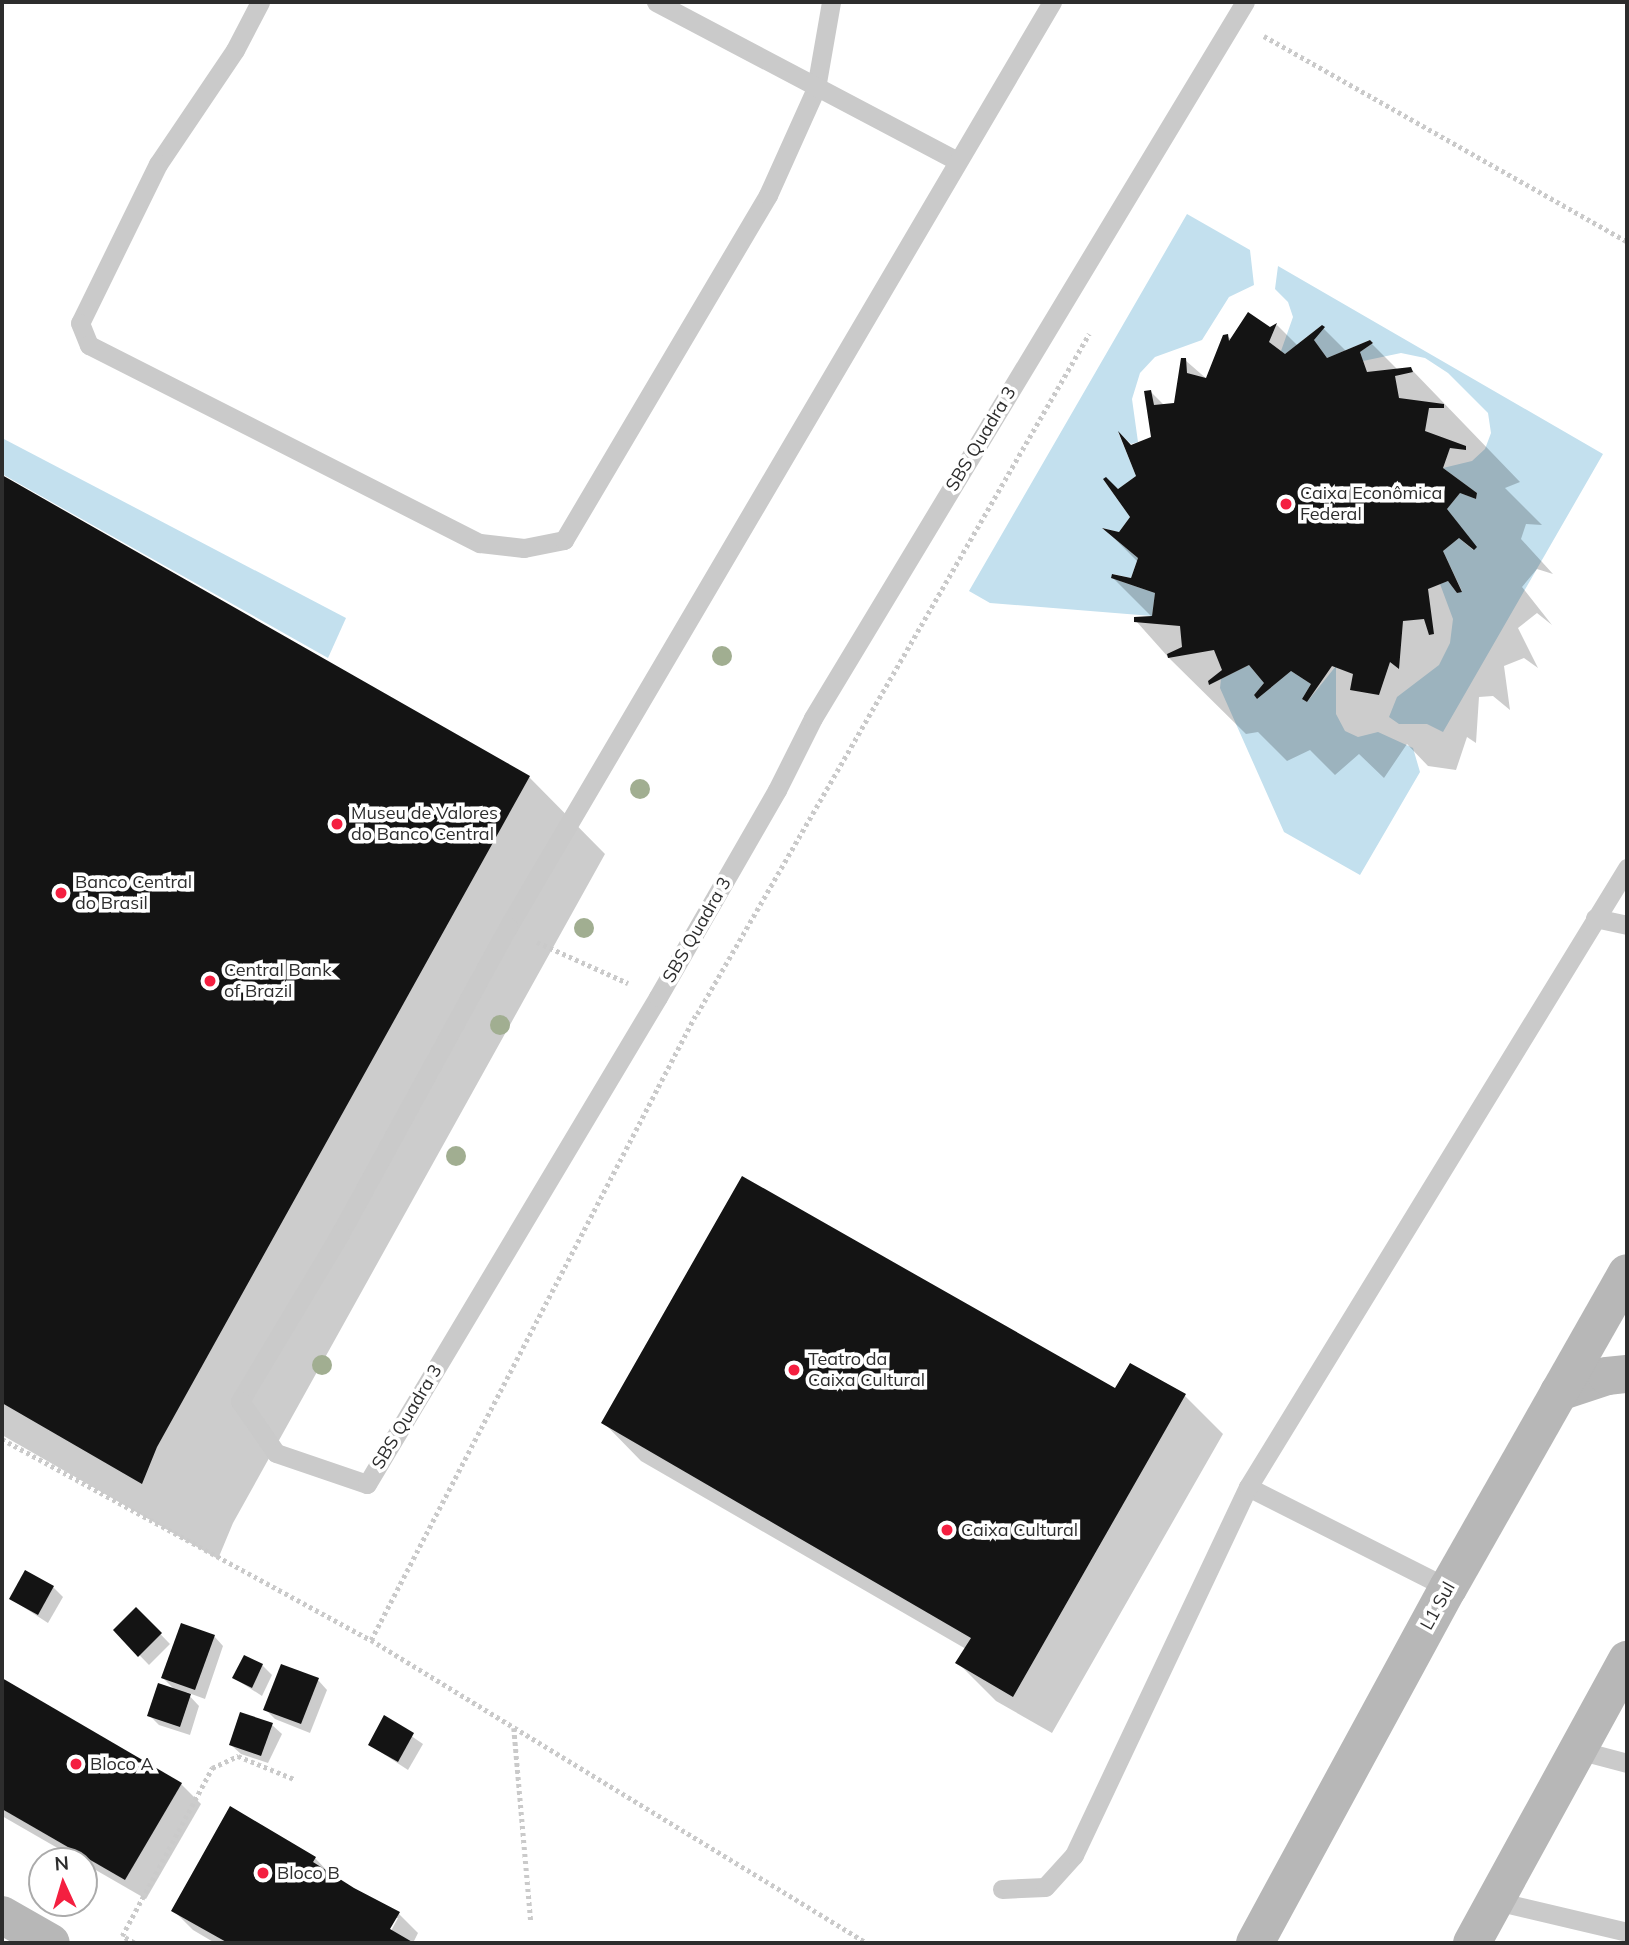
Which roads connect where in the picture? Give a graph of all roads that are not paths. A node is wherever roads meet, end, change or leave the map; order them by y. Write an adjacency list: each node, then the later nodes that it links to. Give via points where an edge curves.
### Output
1 (260, 2): 6 (lane, via 235,50 158,163 80,323 89,345 480,543 524,548 564,540 768,195)
2 (656, 2): 6 (lane)
3 (831, 2): 6 (lane)
4 (1052, 2): 7 (lane, SBS Quadra 3)
5 (1245, 2): 7 (lane, SBS Quadra 3, via 813,718 658,997 367,1484 276,1453 240,1401 340,1234 508,927)
6 (816, 88): 7 (lane)
7 (957, 161)
8 (1627, 868): 9 (lane)
9 (1595, 918): 10 (lane); 14 (lane)
10 (1627, 925)
11 (1627, 1273): 13 (street, L1 Sul)
12 (1627, 1374): 13 (street)
13 (1559, 1392): 15 (street, L1 Sul)
14 (1248, 1487): 15 (lane); 19 (lane, via 1074,1855 1045,1887)
15 (1447, 1588): 24 (street, L1 Sul)
16 (1627, 1660): 17 (street)
17 (1578, 1750): 18 (lane); 20 (street)
18 (1627, 1763)
19 (1002, 1889)
20 (1496, 1901): 22 (lane); 25 (street)
21 (2, 1915): 23 (street)
22 (1627, 1932)
23 (51, 1943)
24 (1255, 1943)
25 (1472, 1943)

